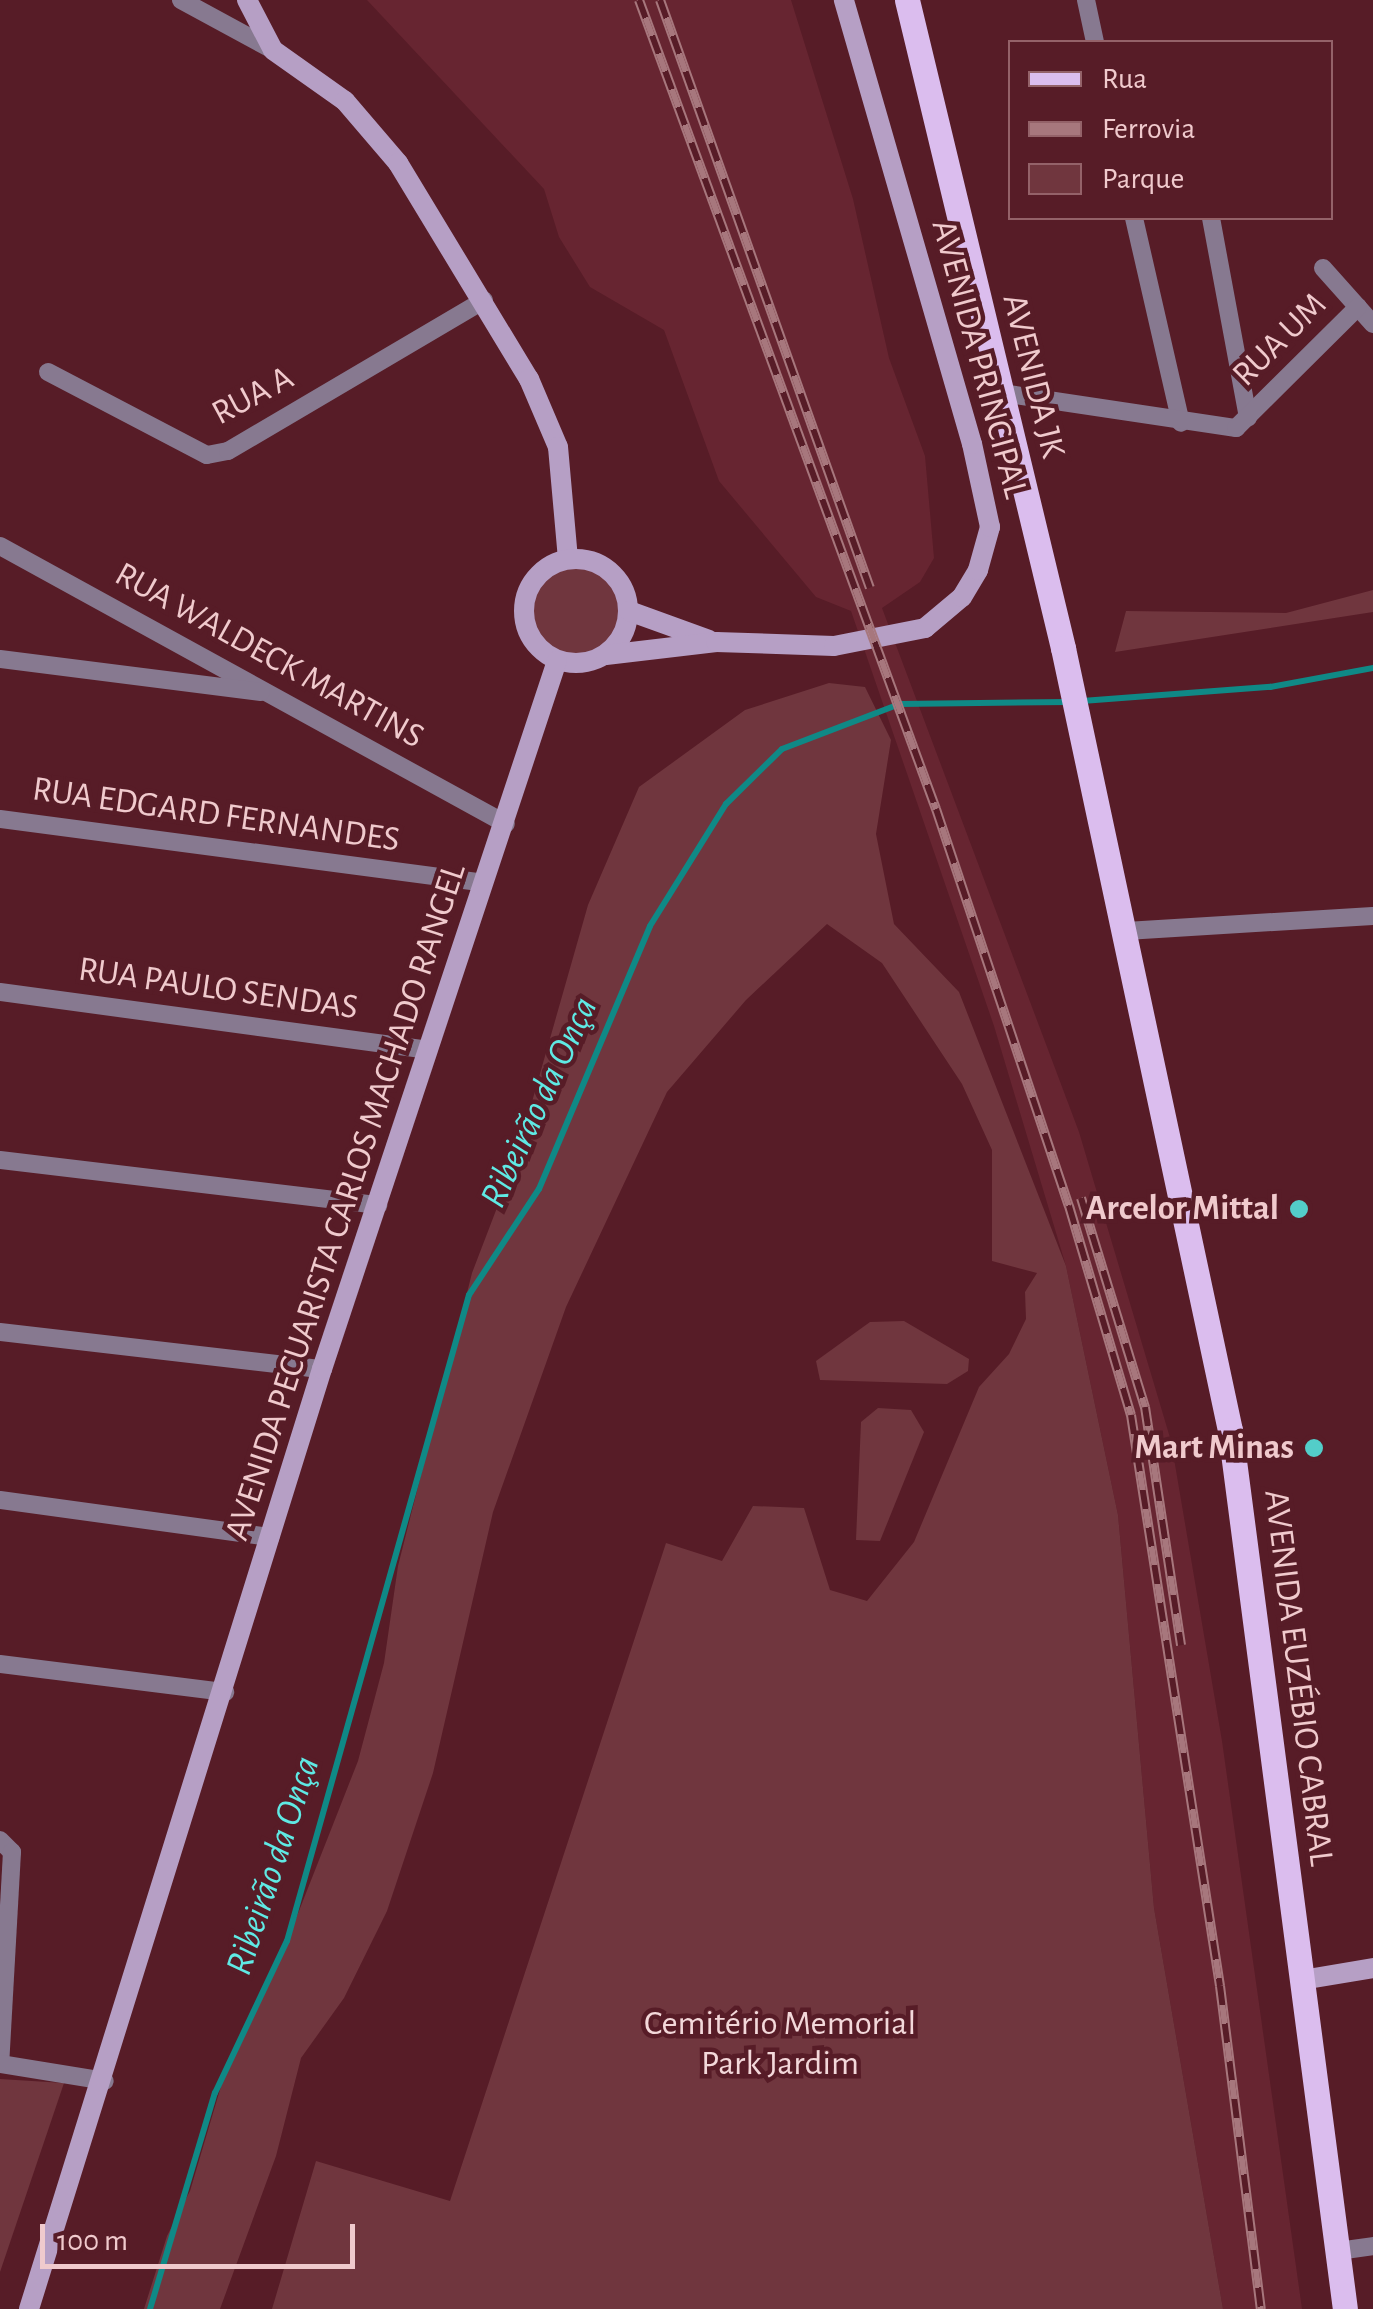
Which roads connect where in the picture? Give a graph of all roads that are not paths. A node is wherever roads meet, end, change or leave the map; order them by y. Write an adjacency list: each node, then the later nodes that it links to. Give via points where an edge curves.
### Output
1 (181, 0): 7 (street)
2 (247, 0): 7 (street)
3 (844, 0): 21 (street, AVENIDA PRINCIPAL, via 990,527 962,597 925,628 834,646)
4 (907, 0): 15 (main road, AVENIDA JK)
5 (1086, 0): 6 (street)
6 (1094, 40)
7 (274, 50): 11 (street, via 345,101 398,163)
8 (1134, 220): 17 (street)
9 (1211, 220): 16 (street)
10 (1322, 268): 12 (street)
11 (484, 300): 14 (street, RUA A, via 228,451 207,455); 19 (street, via 558,447)
12 (1358, 307): 13 (street); 16 (street, RUA UM)
13 (1373, 324)
14 (48, 372)
15 (1002, 393): 17 (street); 26 (main road, AVENIDA JK)
16 (1248, 418): 17 (street, via 1236,428)
17 (1181, 422)
18 (0, 546): 25 (street, RUA WALDECK MARTINS)
19 (568, 558): 20 (street, via 611,570); 24 (street, via 538,575 524,606 532,640)
20 (629, 611): 21 (street, AVENIDA PRINCIPAL); 22 (street, via 626,628)
21 (716, 642): 22 (street, AVENIDA PRINCIPAL)
22 (606, 654): 24 (street, via 591,662)
23 (0, 659): 25 (street)
24 (558, 660): 28 (street, AVENIDA PECUARISTA CARLOS MACHADO RANGEL)
25 (272, 693): 28 (street, RUA WALDECK MARTINS)
26 (1089, 768): 31 (main road, AVENIDA EUZÉBIO CABRAL)
27 (0, 819): 29 (street, RUA EDGARD FERNANDES)
28 (506, 824): 29 (street, AVENIDA PECUARISTA CARLOS MACHADO RANGEL)
29 (483, 883): 33 (street, AVENIDA PECUARISTA CARLOS MACHADO RANGEL)
30 (1373, 916): 31 (street)
31 (1126, 931): 44 (main road, AVENIDA EUZÉBIO CABRAL, via 1230,1430)
32 (0, 992): 33 (street, RUA PAULO SENDAS)
33 (427, 1050): 35 (street, AVENIDA PECUARISTA CARLOS MACHADO RANGEL)
34 (0, 1160): 35 (street)
35 (378, 1205): 37 (street, AVENIDA PECUARISTA CARLOS MACHADO RANGEL)
36 (0, 1332): 37 (street)
37 (322, 1369): 39 (street, AVENIDA PECUARISTA CARLOS MACHADO RANGEL)
38 (0, 1500): 39 (street)
39 (270, 1537): 41 (street, AVENIDA PECUARISTA CARLOS MACHADO RANGEL)
40 (0, 1664): 41 (street)
41 (224, 1692): 46 (street, AVENIDA PECUARISTA CARLOS MACHADO RANGEL)
42 (0, 1840): 45 (street, via 12,1852)
43 (1373, 1968): 44 (street)
44 (1302, 1980): 48 (main road, AVENIDA EUZÉBIO CABRAL)
45 (0, 2064): 46 (street)
46 (105, 2081): 49 (street, AVENIDA PECUARISTA CARLOS MACHADO RANGEL)
47 (1373, 2246): 48 (street)
48 (1338, 2251): 50 (main road, AVENIDA EUZÉBIO CABRAL)
49 (29, 2309)
50 (1345, 2309)

